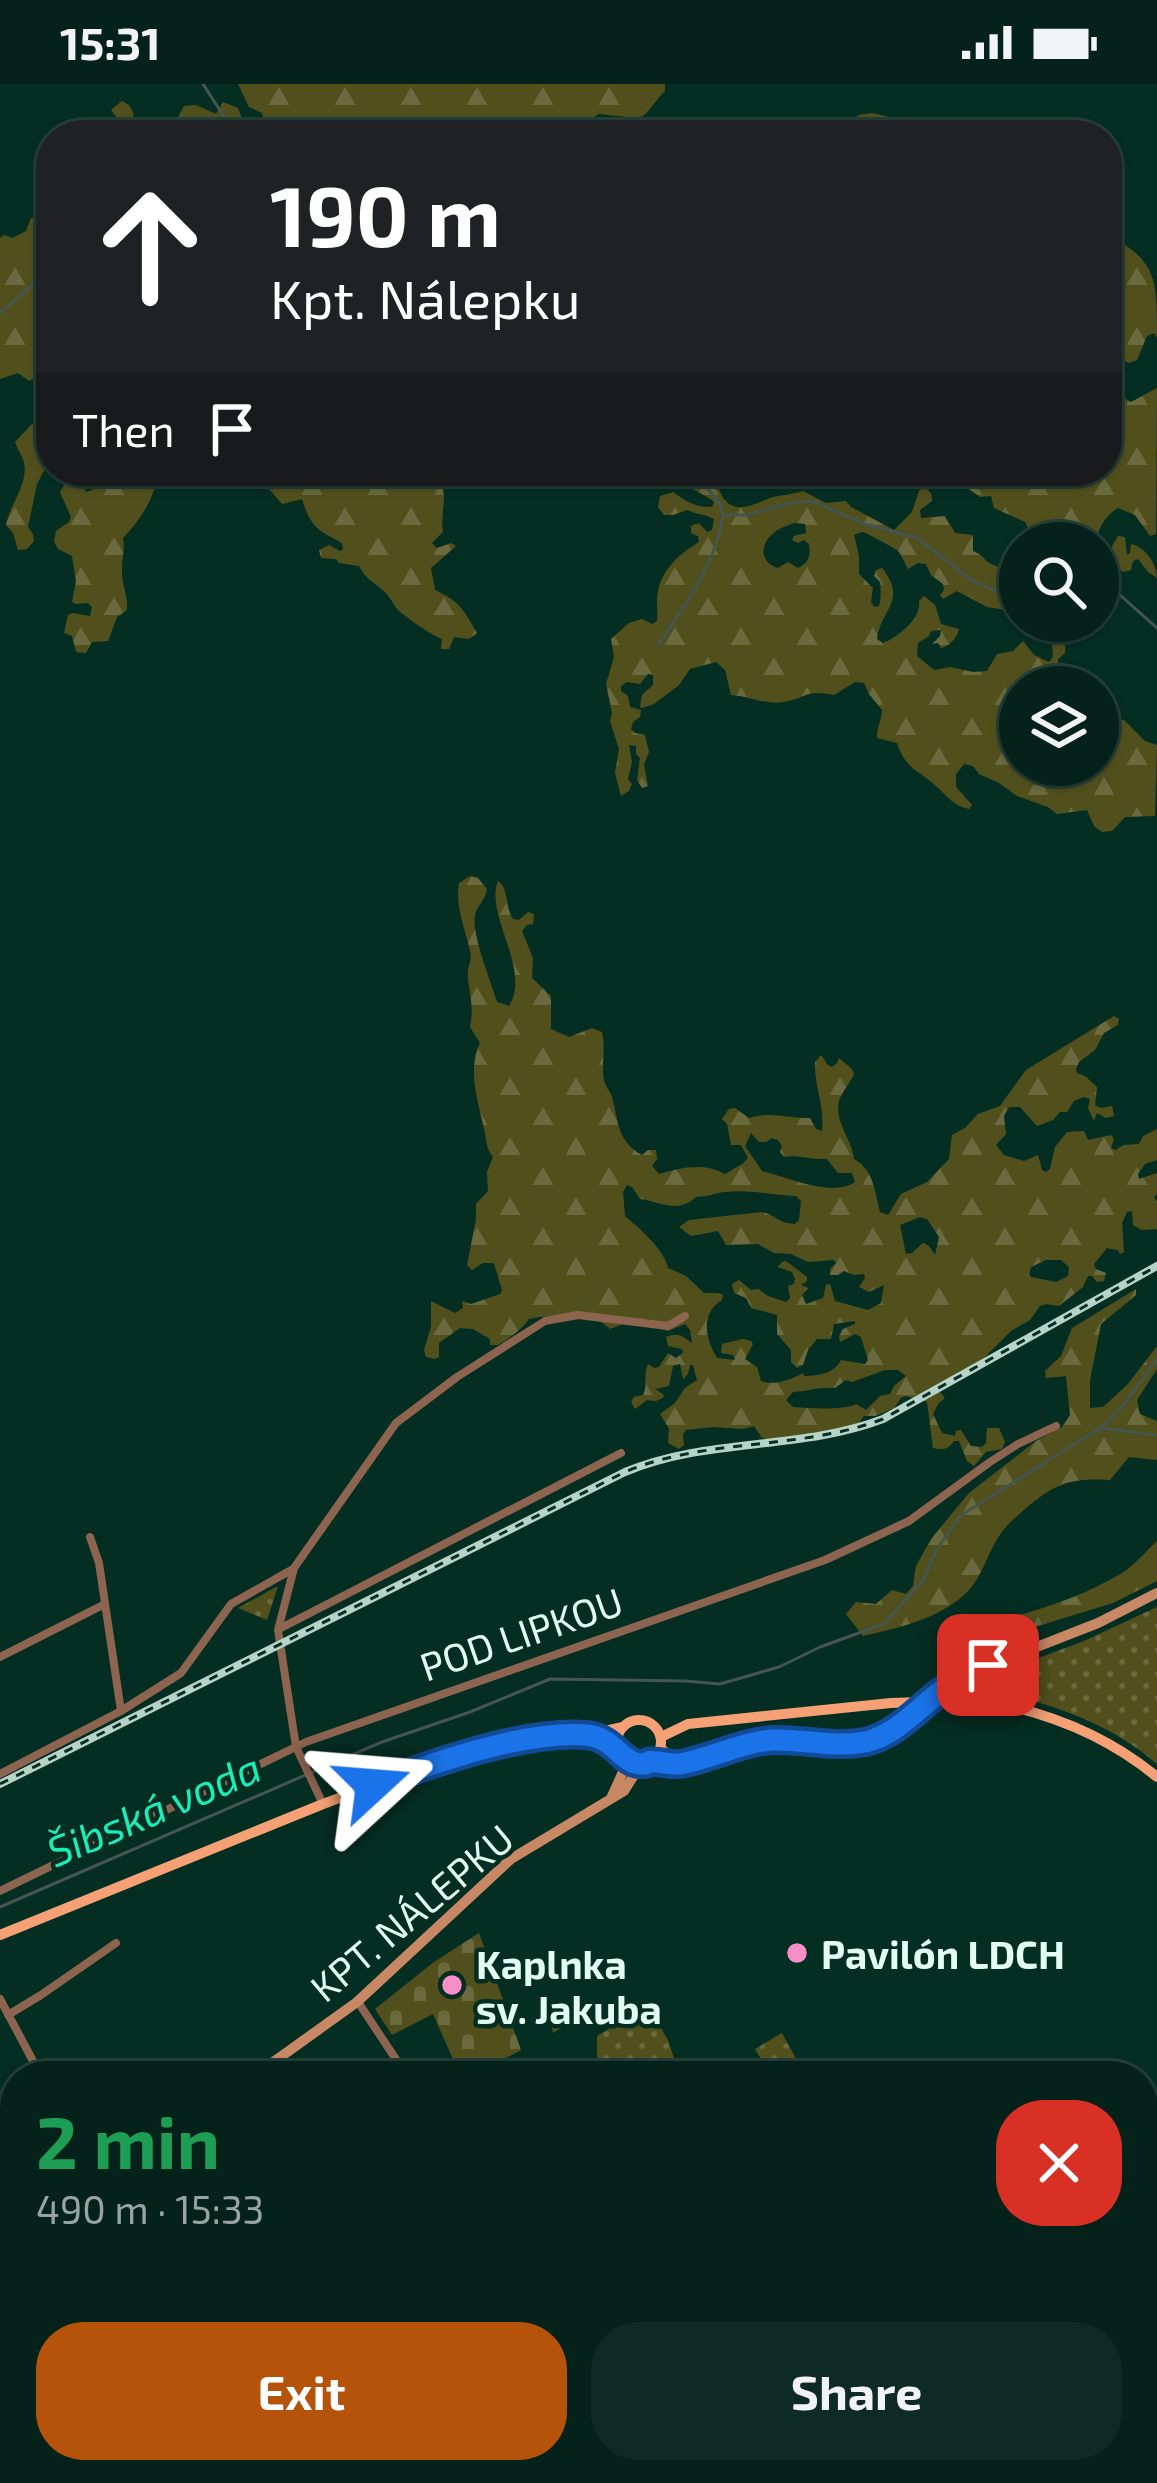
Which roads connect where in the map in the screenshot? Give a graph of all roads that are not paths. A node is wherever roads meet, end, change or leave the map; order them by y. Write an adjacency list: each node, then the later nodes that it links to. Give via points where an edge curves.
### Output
1 (685, 1316): 5 (street, via 668,1326 578,1315 544,1321 396,1424)
2 (1056, 1426): 16 (street, POD LIPKOU, via 909,1521 825,1560)
3 (621, 1453): 8 (street)
4 (90, 1537): 7 (street)
5 (294, 1568): 8 (street); 10 (street, via 231,1604 182,1673)
6 (1157, 1594): 18 (street, via 951,1684 877,1738 772,1740)
7 (105, 1604): 9 (street); 10 (street)
8 (278, 1630): 16 (street)
9 (0, 1657)
10 (121, 1712): 21 (street)
11 (652, 1724): 12 (main road); 13 (main road); 15 (main road)
12 (688, 1724): 15 (main road); 22 (main road, bridge, via 980,1700 1072,1724)
13 (623, 1726): 14 (main road); 17 (main road)
14 (586, 1735): 17 (main road); 24 (main road, via 478,1751)
15 (661, 1742): 18 (street, via 664,1752); 20 (main road)
16 (296, 1747): 24 (street); 25 (street, POD LIPKOU)
17 (618, 1747): 19 (main road)
18 (694, 1760): 20 (street)
19 (628, 1761): 20 (main road); 23 (street)
20 (644, 1763): 23 (street, KPT. NÁLEPKU)
21 (0, 1774)
22 (1157, 1777)
23 (611, 1799): 29 (street, KPT. NÁLEPKU, via 511,1859)
24 (323, 1804): 26 (main road)
25 (0, 1891)
26 (0, 1935)
27 (116, 1942): 30 (street)
28 (0, 1999): 30 (street)
29 (358, 2002): 32 (street, KPT. NÁLEPKU); 33 (street)
30 (8, 2014): 31 (street)
31 (33, 2061)
32 (275, 2061)
33 (397, 2061)

